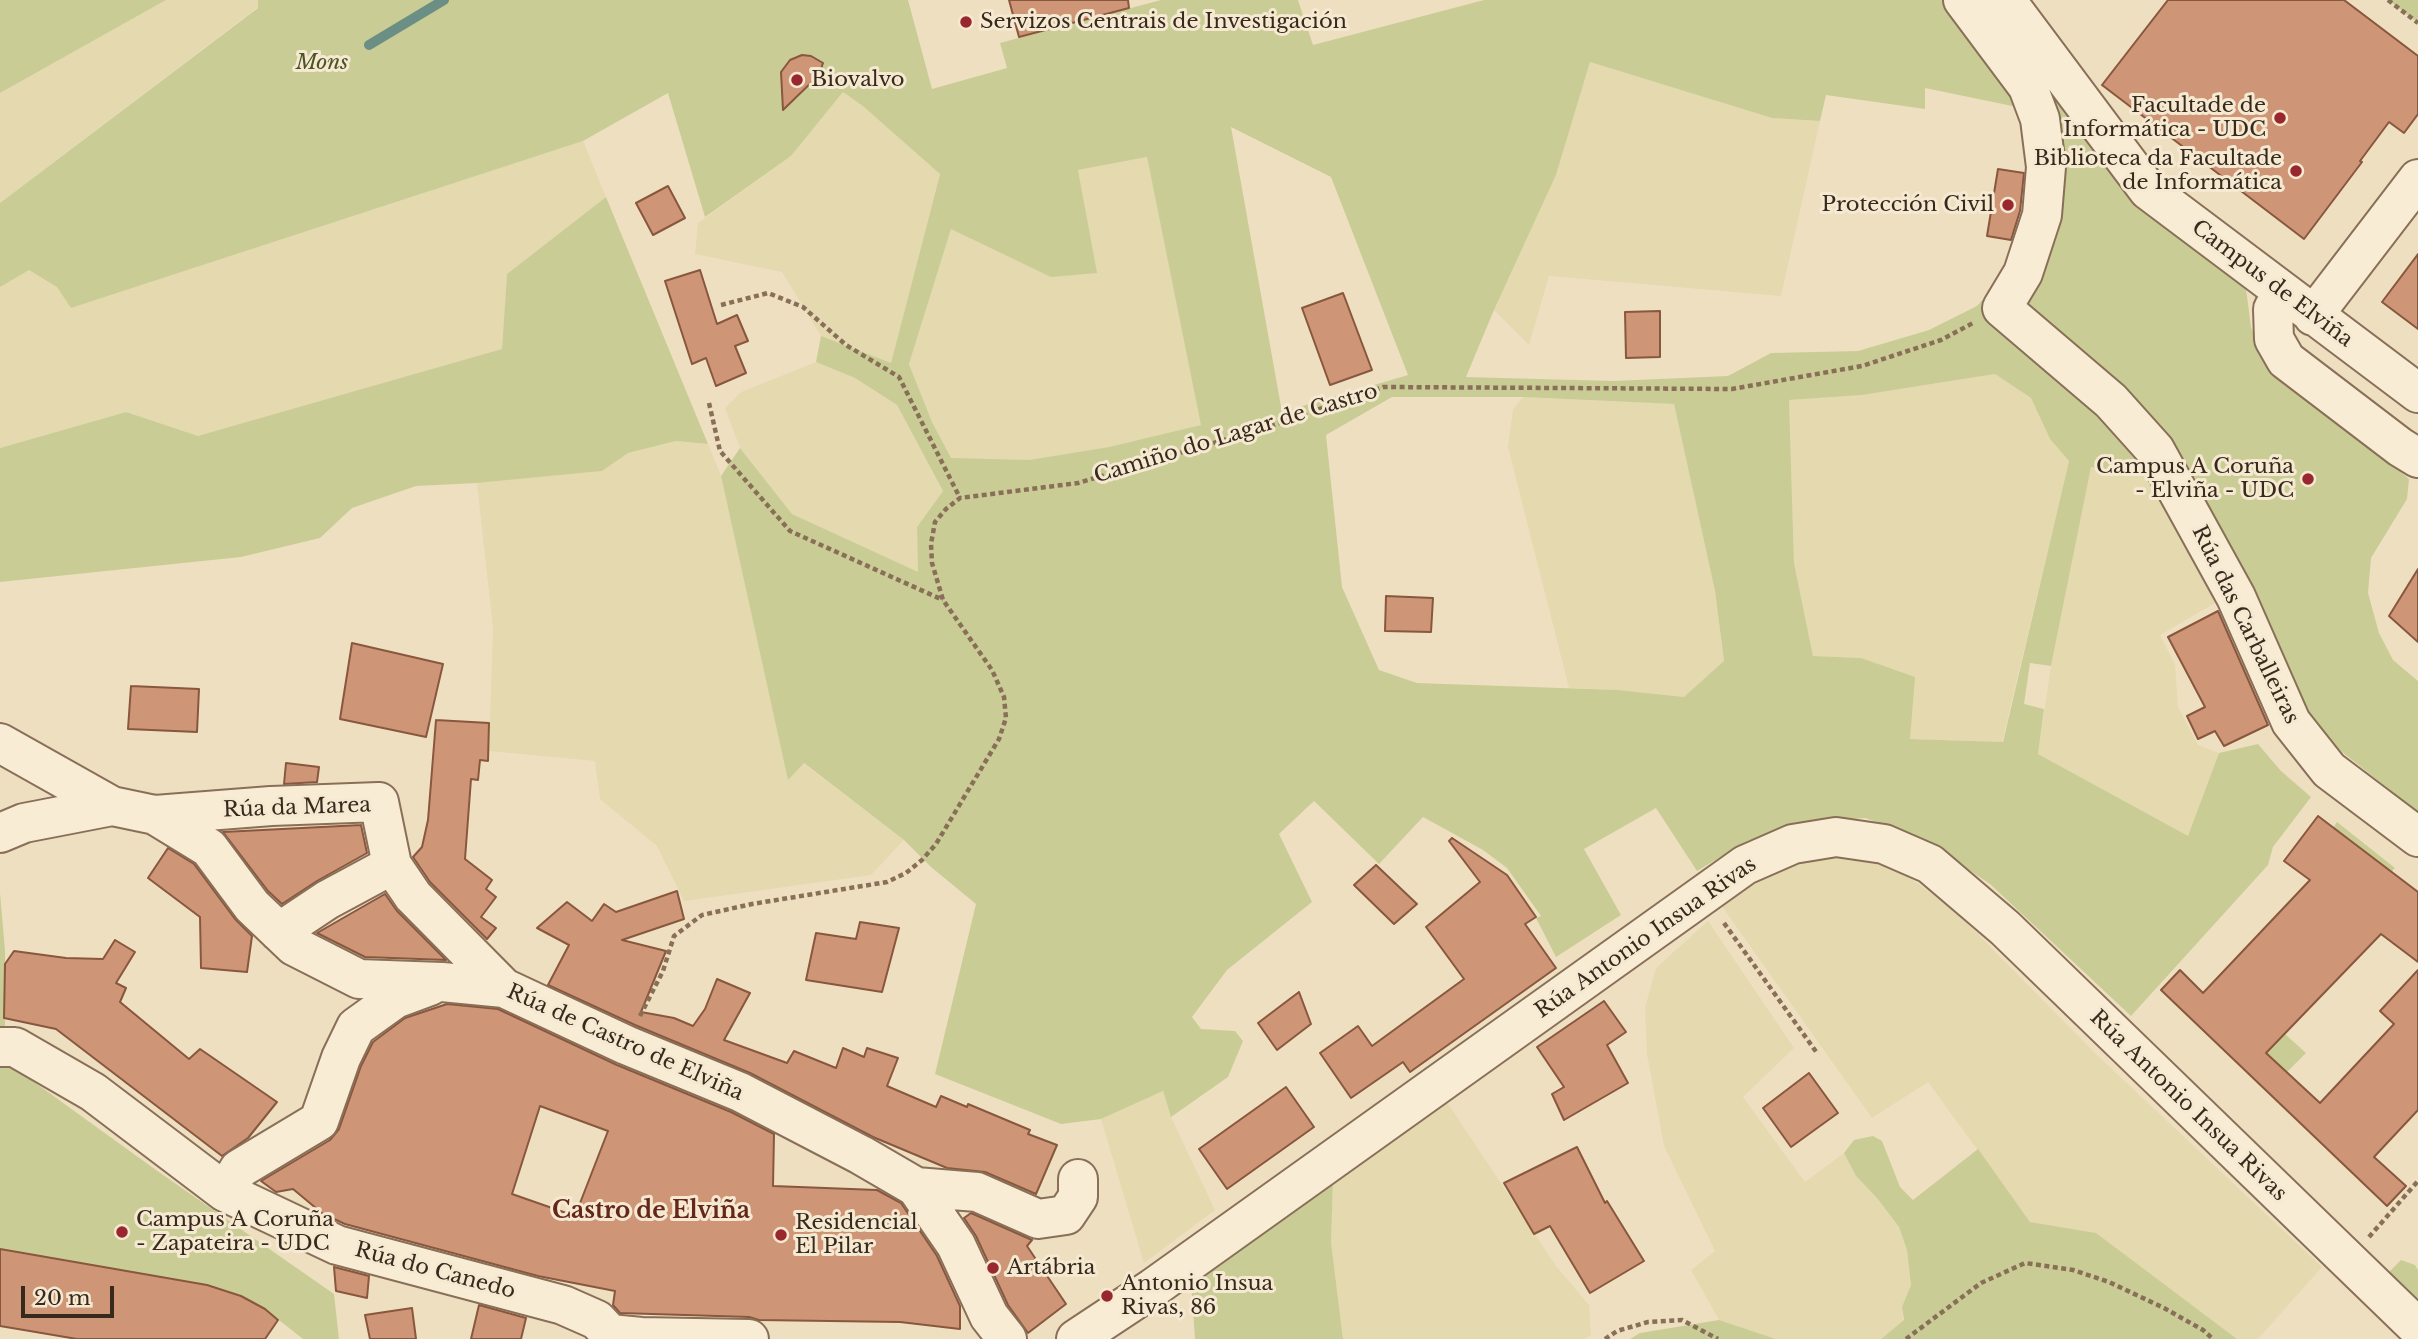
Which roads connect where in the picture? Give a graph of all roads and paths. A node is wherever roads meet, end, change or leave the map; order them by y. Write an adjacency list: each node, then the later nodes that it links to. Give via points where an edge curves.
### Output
1 (1963, 0): 8 (street, via 2028,87 2042,131 2046,167 2042,215 2023,273)
2 (2006, 0): 6 (street, Campus de Elviña, via 2148,190)
3 (2388, 0): 4 (path)
4 (2418, 23)
5 (2418, 179): 9 (street)
6 (2283, 293): 9 (street, Campus de Elviña); 12 (street, via 2273,309 2274,339 2287,360)
7 (721, 305): 13 (path, via 768,293 803,307 846,345 899,377)
8 (2002, 308): 13 (path, Camiño do Lagar de Castro, via 1941,340 1862,366 1732,388 1383,387 1271,426 1078,483); 19 (street, Rúa das Carballeiras, via 2111,401 2155,450 2236,597 2291,722 2329,770)
9 (2313, 316): 10 (street, Campus de Elviña)
10 (2418, 394)
11 (709, 403): 14 (path, via 720,452 790,531)
12 (2418, 458)
13 (960, 498): 14 (path, via 935,522 930,544)
14 (943, 600): 25 (path, via 992,670 1004,697 1006,718 999,739 936,844 906,873 887,882 702,915 674,936 663,971)
15 (0, 743): 16 (street)
16 (112, 806): 17 (street); 18 (street, via 24,823)
17 (155, 815): 20 (street, Rúa da Marea, via 379,802); 22 (street, Rúa de Castro de Elviña, via 209,848 252,906)
18 (0, 833)
19 (2418, 837)
20 (391, 865): 22 (street); 24 (street, Rúa da Marea, via 413,896)
21 (1703, 894): 27 (path); 33 (street, Rúa Antonio Insua Rivas, via 1745,865 1793,844 1836,837 1884,844 1930,864 2005,928); 37 (street, Rúa Antonio Insua Rivas)
22 (279, 932): 23 (street, Rúa de Castro de Elviña, via 294,946 359,979)
23 (442, 982): 24 (street, Rúa de Castro de Elviña); 31 (street, via 395,999 356,1027 319,1121 239,1169)
24 (504, 988): 25 (street, Rúa de Castro de Elviña)
25 (626, 1045): 30 (street, Rúa de Castro de Elviña, via 740,1092)
26 (0, 1047): 31 (street, Rúa do Canedo, via 15,1047 93,1092)
27 (1817, 1053)
28 (1079, 1179): 30 (street, via 1078,1197 1066,1215 1038,1219 977,1192)
29 (2418, 1181): 32 (path)
30 (916, 1187): 36 (street, Rúa de Castro de Elviña, via 957,1245 989,1316)
31 (225, 1192): 34 (street, Rúa do Canedo, via 337,1245 562,1305 597,1320)
32 (2394, 1210)
33 (2418, 1328)
34 (605, 1337): 35 (street, Rúa do Canedo)
35 (750, 1339)
36 (1007, 1339)
37 (1076, 1339)
38 (1605, 1339): 39 (path, via 1648,1322 1682,1320)
39 (1718, 1339)
40 (1906, 1339): 41 (path, via 1981,1283 2025,1264 2073,1270 2109,1282 2164,1308)
41 (2213, 1339)

